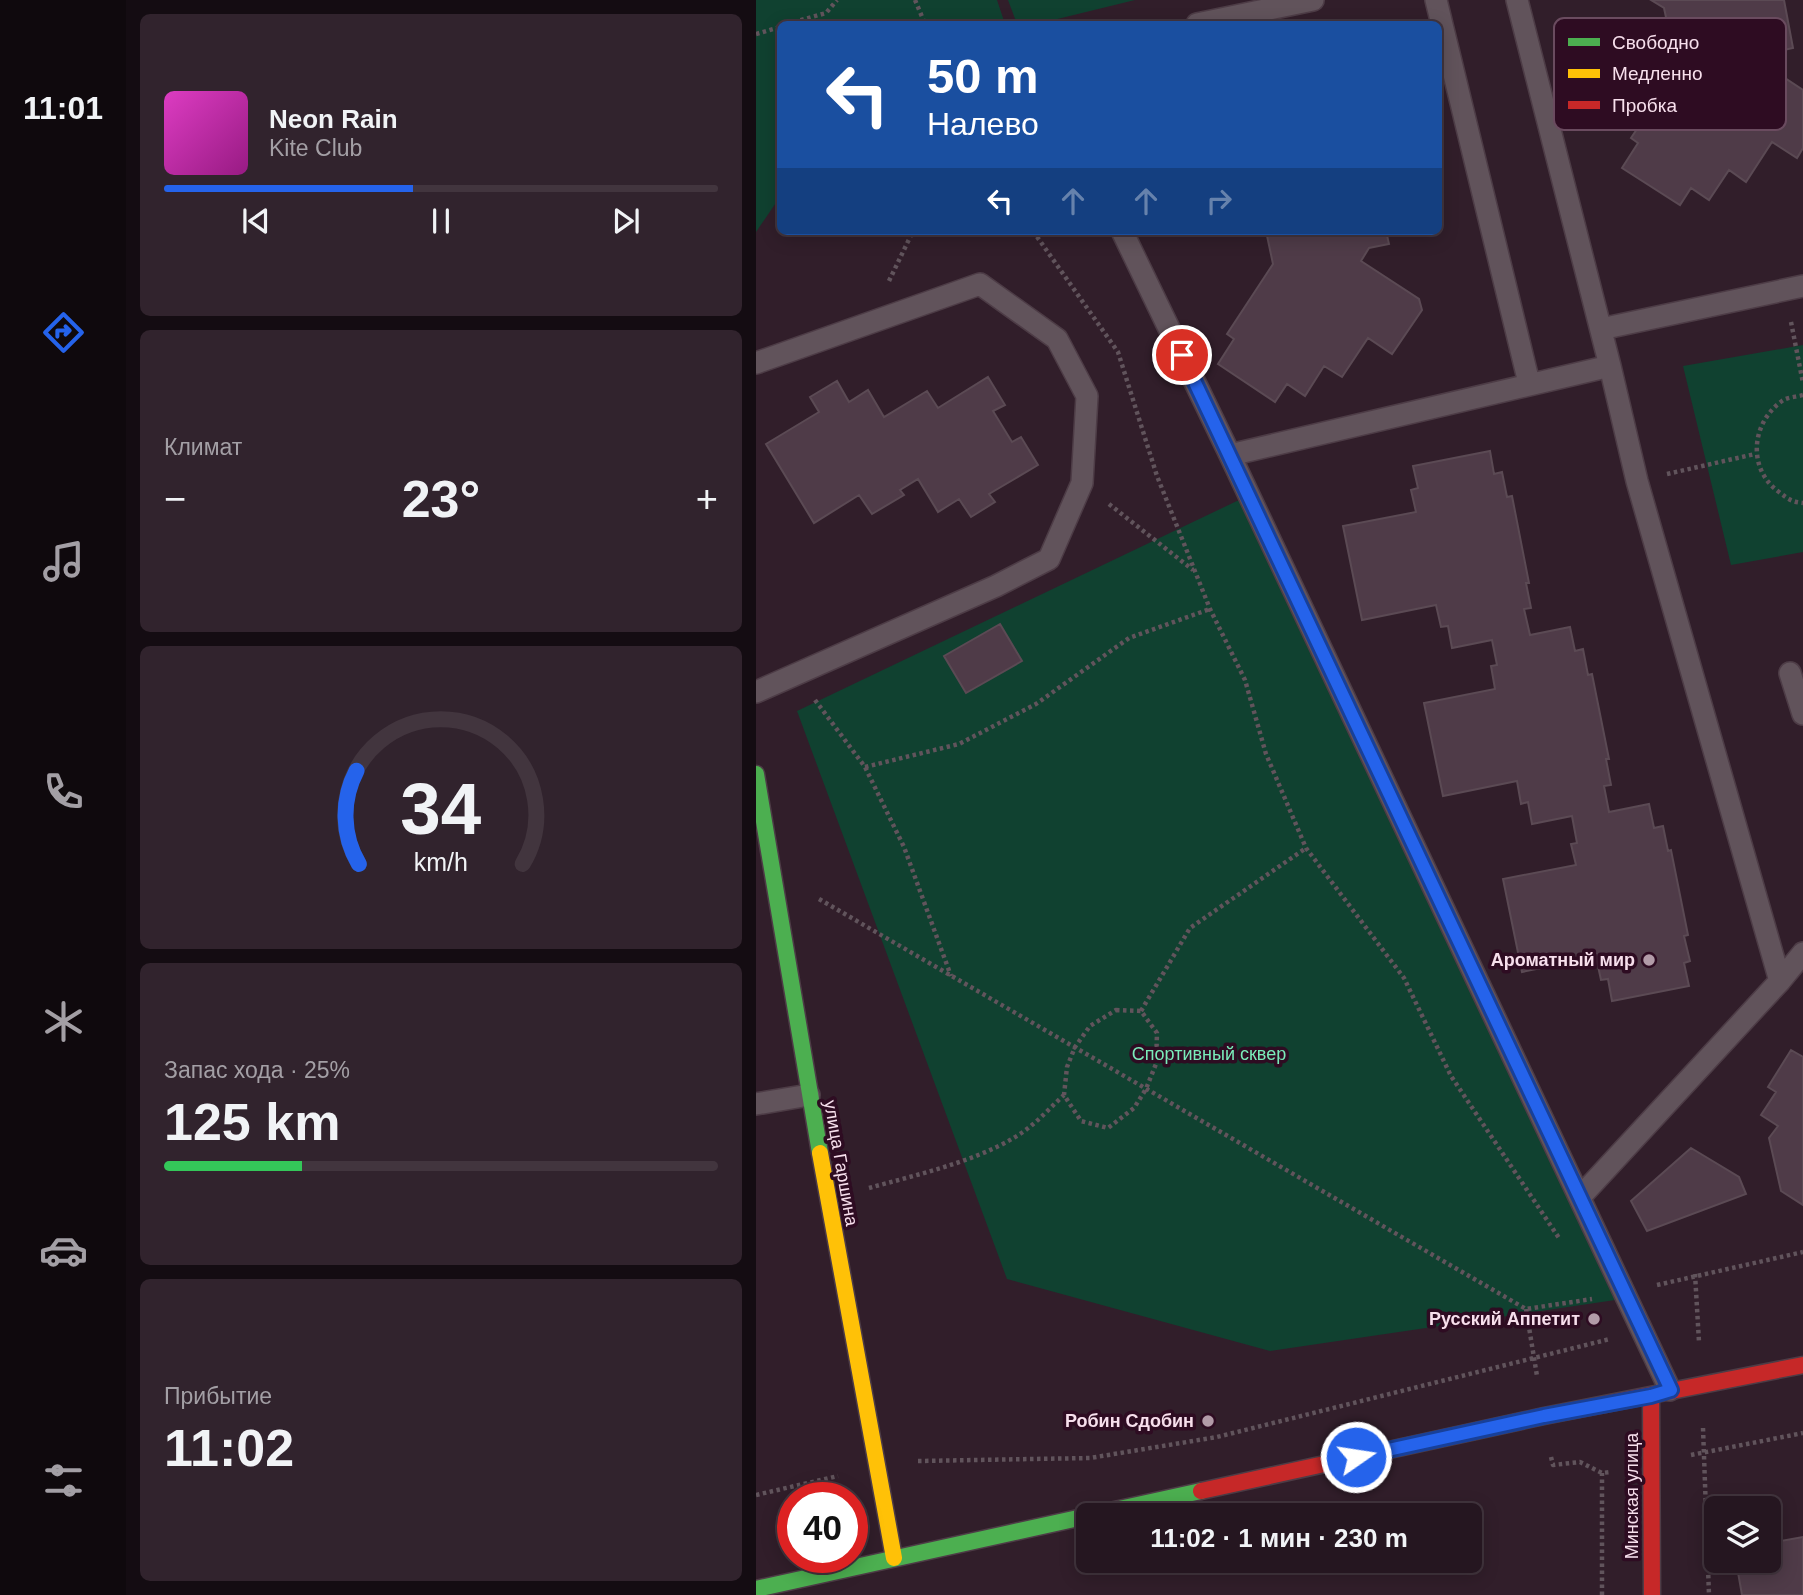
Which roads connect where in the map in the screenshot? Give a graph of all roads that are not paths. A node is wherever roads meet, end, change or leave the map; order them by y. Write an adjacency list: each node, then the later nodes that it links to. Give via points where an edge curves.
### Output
1 (1313, 0): 4 (lane)
2 (1436, 0): 5 (lane)
3 (1517, 0): 9 (lane)
4 (1212, 21)
5 (1441, 21)
6 (1442, 25): 12 (lane)
7 (1124, 235): 13 (lane)
8 (1794, 288): 9 (lane)
9 (1601, 329): 11 (lane)
10 (756, 363): 15 (lane, via 980,284 1057,339 1087,397 1082,483 1049,559)
11 (1610, 366): 12 (lane); 19 (lane, via 1637,481)
12 (1529, 383): 13 (lane)
13 (1230, 455): 22 (lane)
14 (1790, 673): 16 (lane)
15 (756, 692)
16 (1803, 714)
17 (756, 774): 20 (street, улица Гаршина)
18 (1803, 953): 19 (lane)
19 (1780, 981): 22 (lane)
20 (809, 1095): 21 (lane); 25 (street, улица Гаршина)
21 (756, 1104)
22 (1581, 1196): 24 (lane)
23 (1803, 1365): 24 (street)
24 (1661, 1393): 25 (street); 27 (street, Минская улица)
25 (894, 1558): 26 (street)
26 (756, 1589)
27 (1652, 1595)

